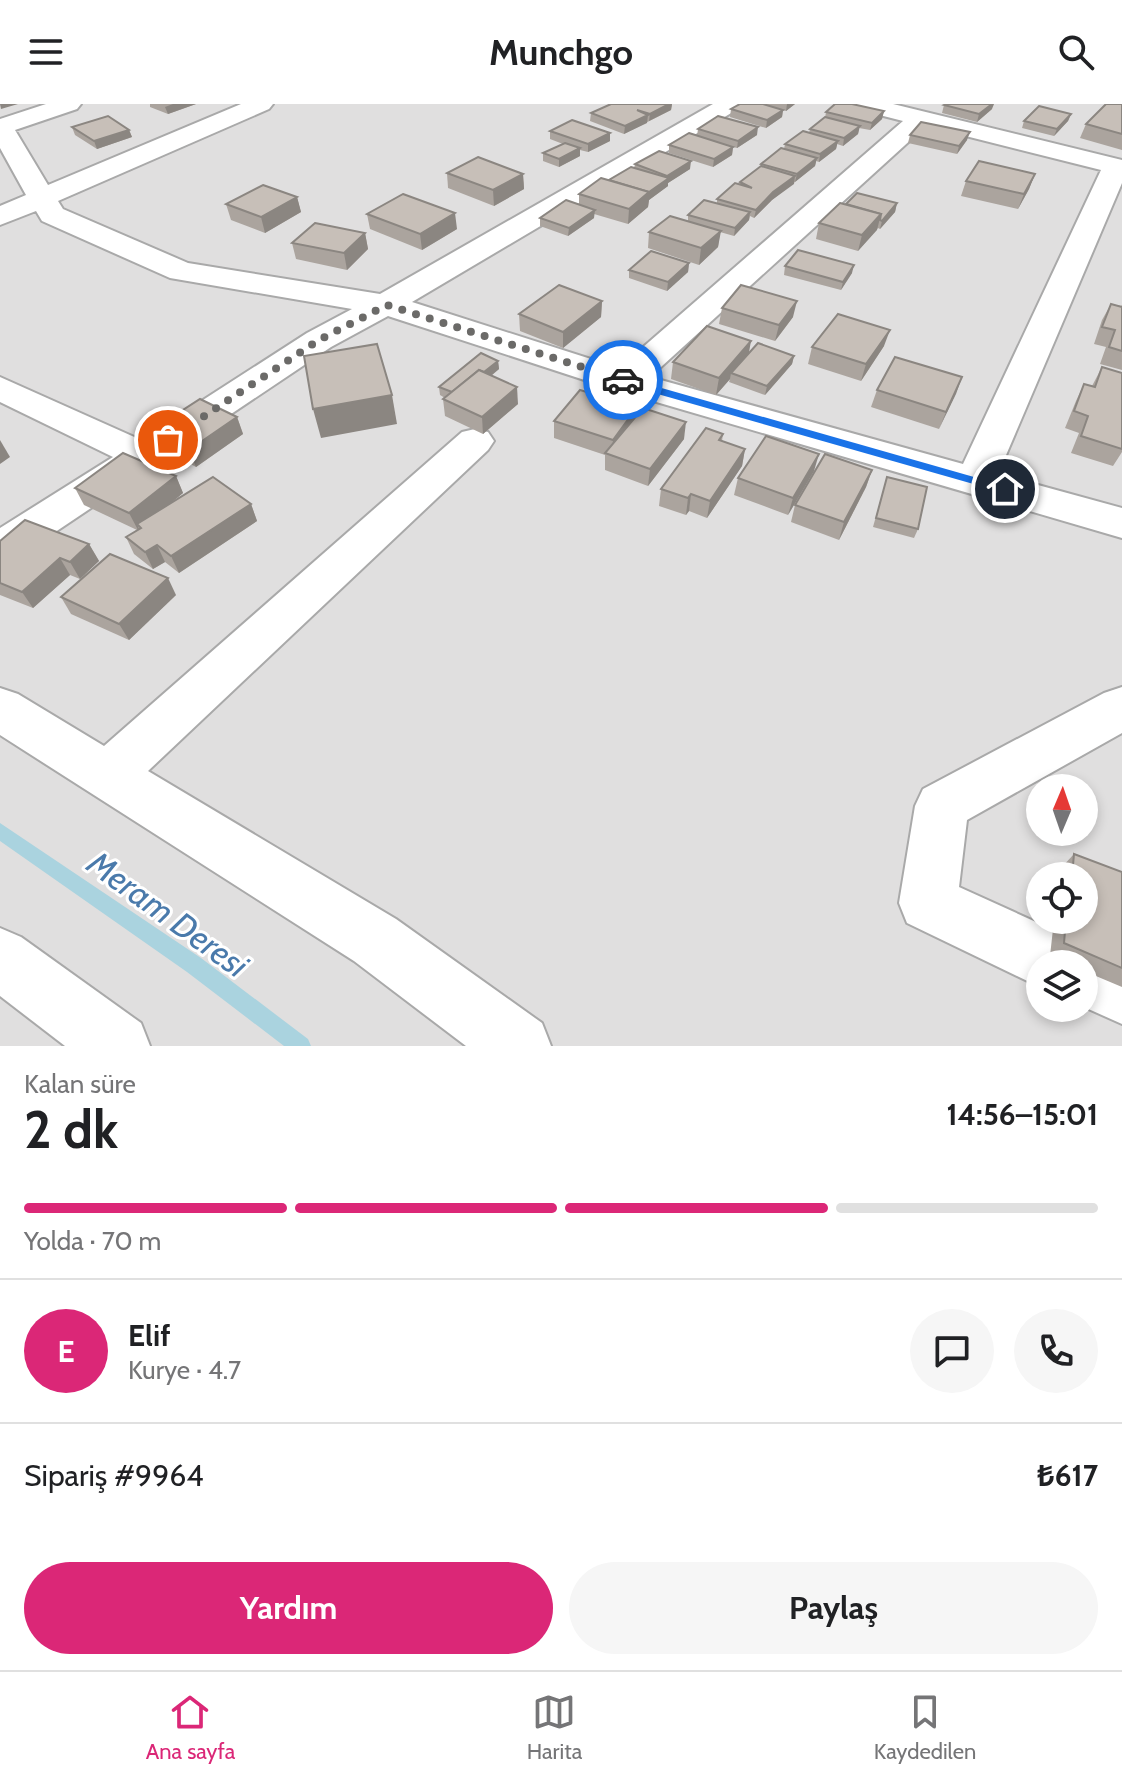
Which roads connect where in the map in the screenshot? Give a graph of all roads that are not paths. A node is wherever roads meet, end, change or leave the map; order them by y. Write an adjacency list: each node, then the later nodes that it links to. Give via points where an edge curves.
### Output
1 (69, 104): 6 (street)
2 (261, 104): 8 (street)
3 (730, 104): 10 (street)
4 (864, 104): 5 (street)
5 (921, 118): 7 (street); 11 (street)
6 (0, 126): 8 (street)
7 (1119, 166): 15 (street)
8 (43, 200): 9 (street); 10 (street, via 52,215 181,271)
9 (0, 216)
10 (387, 305): 11 (street); 14 (street, via 319,340)
11 (625, 381): 15 (street)
12 (0, 388): 14 (street)
13 (475, 441): 20 (street)
14 (143, 456): 17 (street)
15 (975, 481): 16 (street)
16 (1122, 523)
17 (0, 548)
18 (1122, 708): 21 (street, via 942,806 928,903)
19 (0, 709): 20 (street)
20 (108, 775): 26 (street, via 375,940)
21 (1029, 950)
22 (0, 958): 25 (street)
23 (1098, 982): 24 (street)
24 (1122, 993)
25 (118, 1046)
26 (519, 1046)

